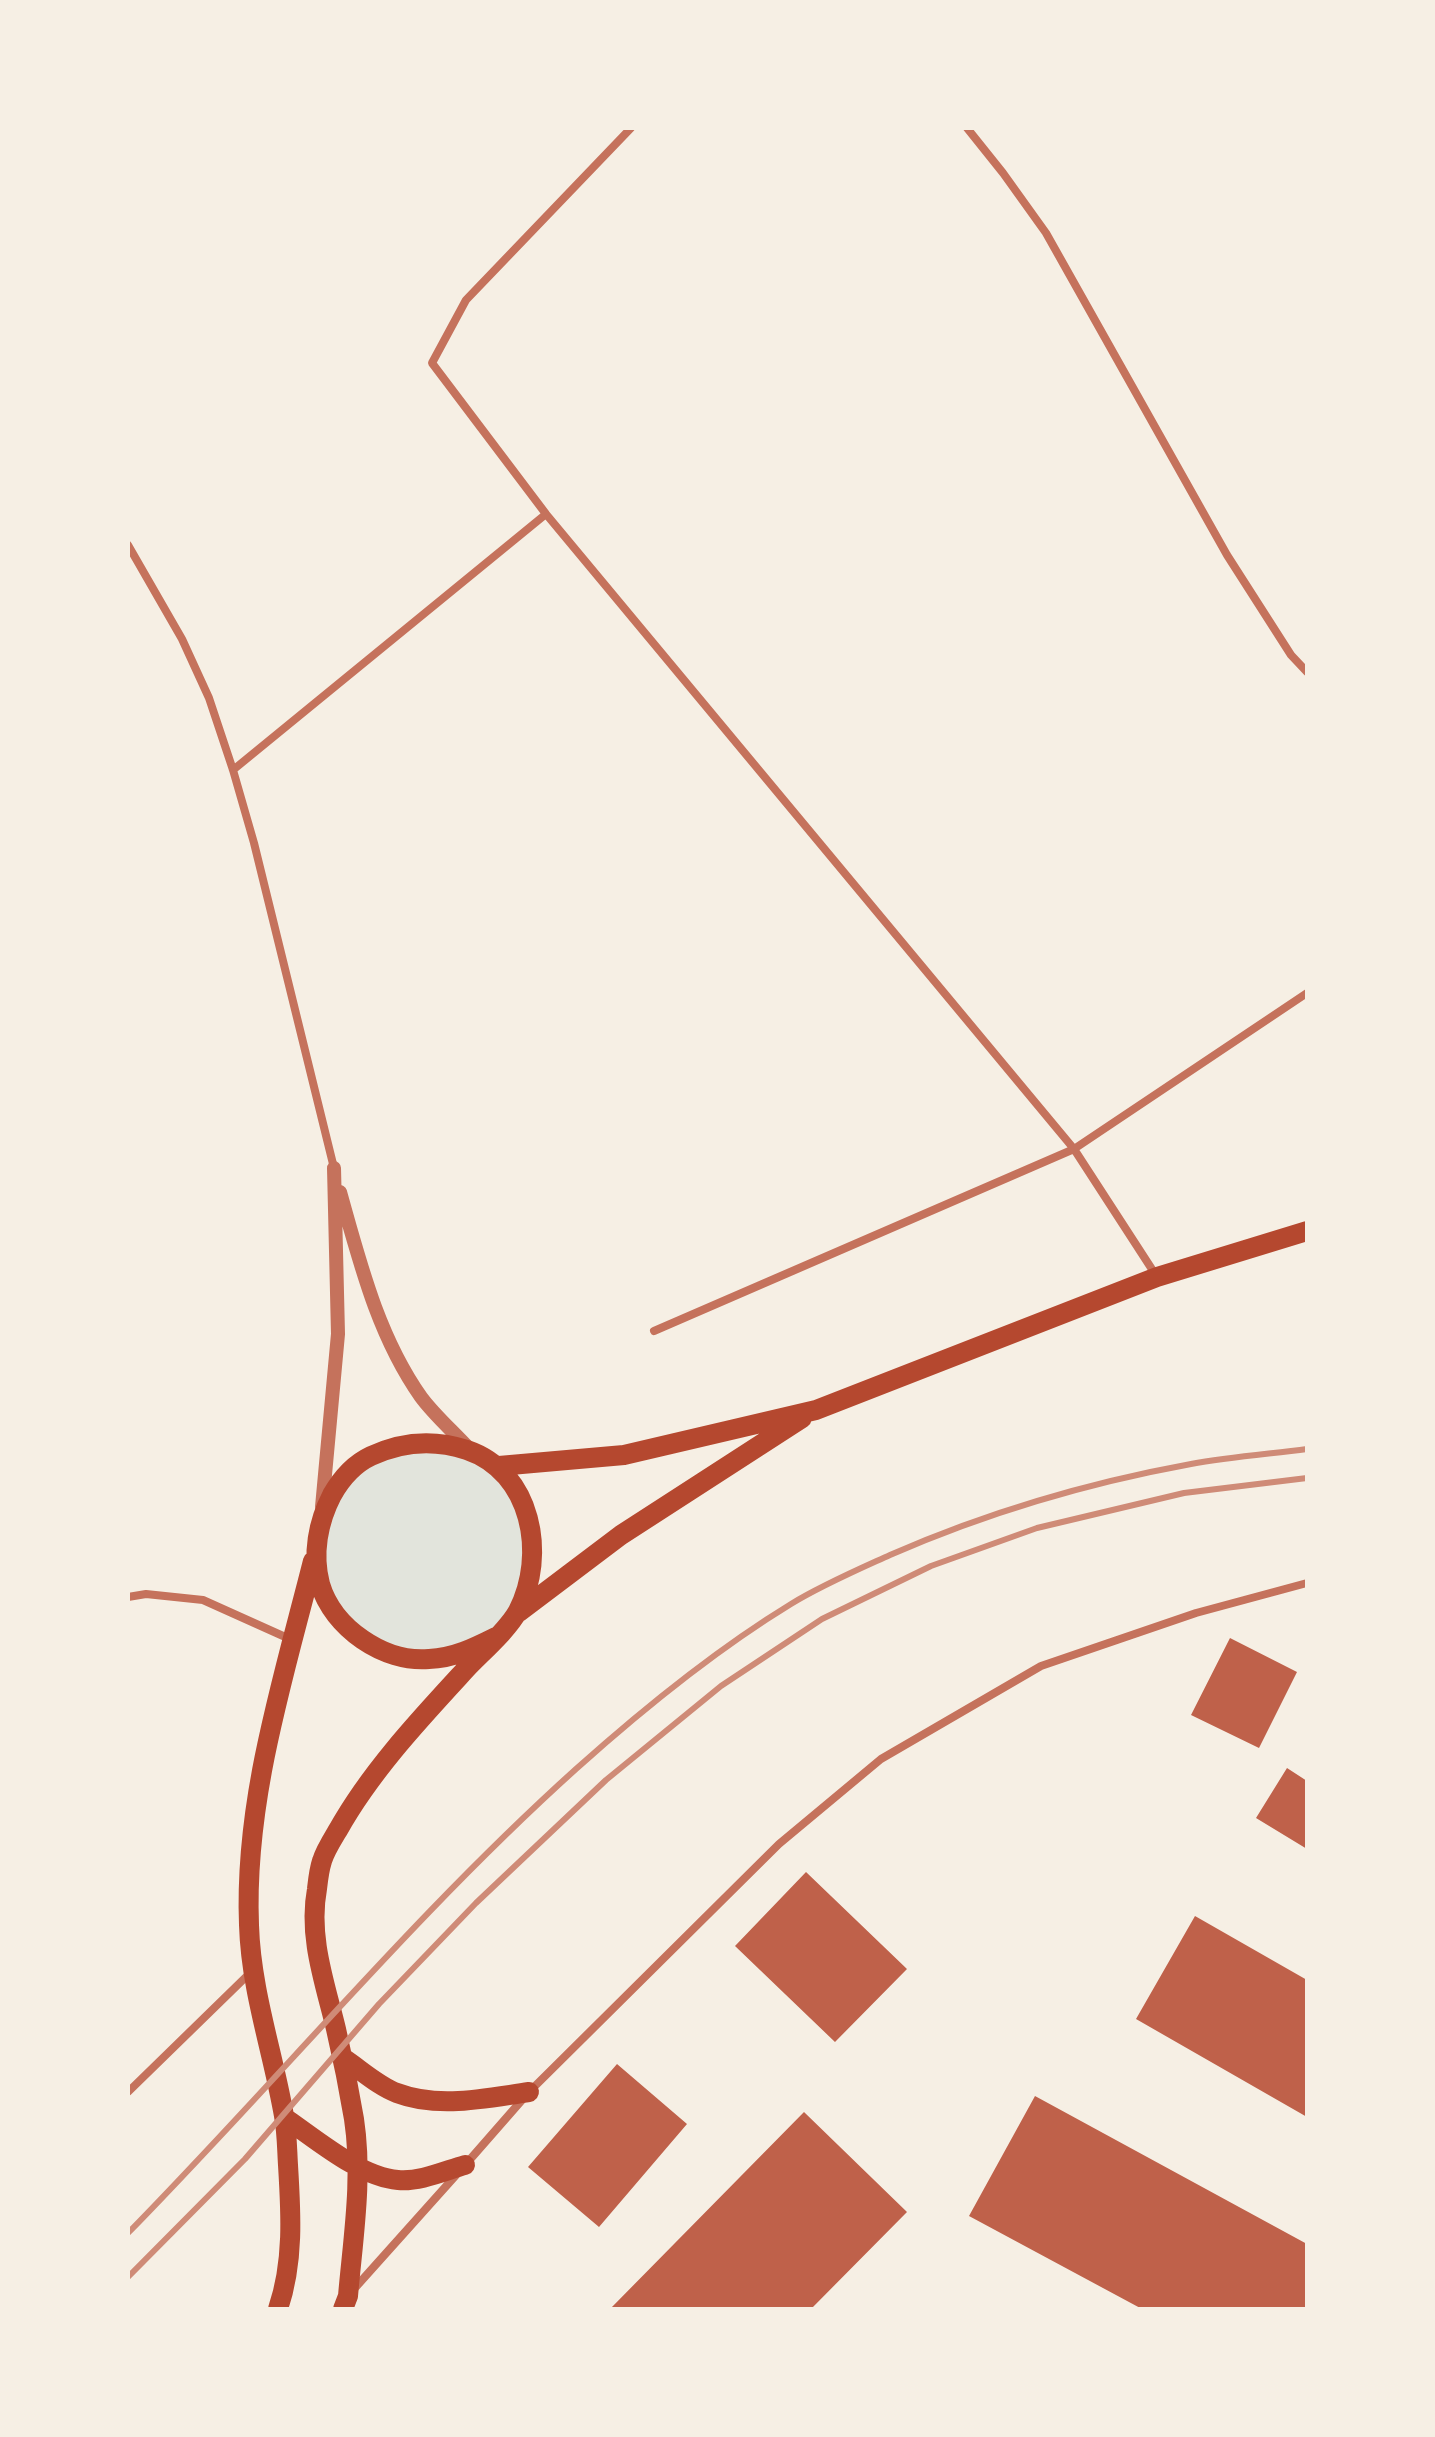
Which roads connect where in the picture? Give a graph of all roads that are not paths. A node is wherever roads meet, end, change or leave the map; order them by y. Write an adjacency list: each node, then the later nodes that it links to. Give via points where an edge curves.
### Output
1 (631, 128): 3 (street, via 466,300 432,363)
2 (967, 128): 5 (street, via 1046,233 1227,555)
3 (546, 514): 6 (street); 8 (street)
4 (128, 545): 6 (street, via 182,639)
5 (1307, 672)
6 (233, 770): 9 (street)
7 (1307, 993): 8 (street)
8 (1074, 1149): 11 (street); 12 (street)
9 (334, 1168): 14 (street, via 362,1270 390,1345 422,1398); 16 (street, via 338,1334)
10 (1307, 1231): 11 (main road)
11 (1157, 1277): 13 (main road)
12 (654, 1331)
13 (816, 1410): 15 (main road, via 624,1455); 20 (main road, via 621,1535)
14 (471, 1451): 15 (main road); 16 (main road, via 440,1442 403,1444 368,1457 342,1478)
15 (499, 1466): 20 (main road, via 529,1517 533,1548 530,1580)
16 (321, 1516): 17 (main road)
17 (317, 1545): 21 (main road, via 320,1584 336,1615 361,1639 392,1655 426,1660 461,1654); 22 (main road)
18 (1307, 1583): 26 (street, via 1196,1613 1041,1666 881,1759 779,1844)
19 (128, 1597): 22 (street, via 203,1600)
20 (517, 1614): 21 (main road)
21 (496, 1637): 24 (main road, via 372,1779 322,1858 315,1939)
22 (293, 1641): 23 (main road, via 275,1705 254,1826 248,1923)
23 (252, 1971): 25 (street); 27 (main road)
24 (343, 2058): 26 (main road, via 395,2093 434,2102); 29 (main road)
25 (128, 2092)
26 (529, 2092): 28 (street)
27 (285, 2118): 29 (main road); 31 (main road, via 292,2223)
28 (465, 2165): 29 (main road, via 398,2180); 30 (street)
29 (358, 2168): 30 (main road)
30 (346, 2302)
31 (278, 2309)

